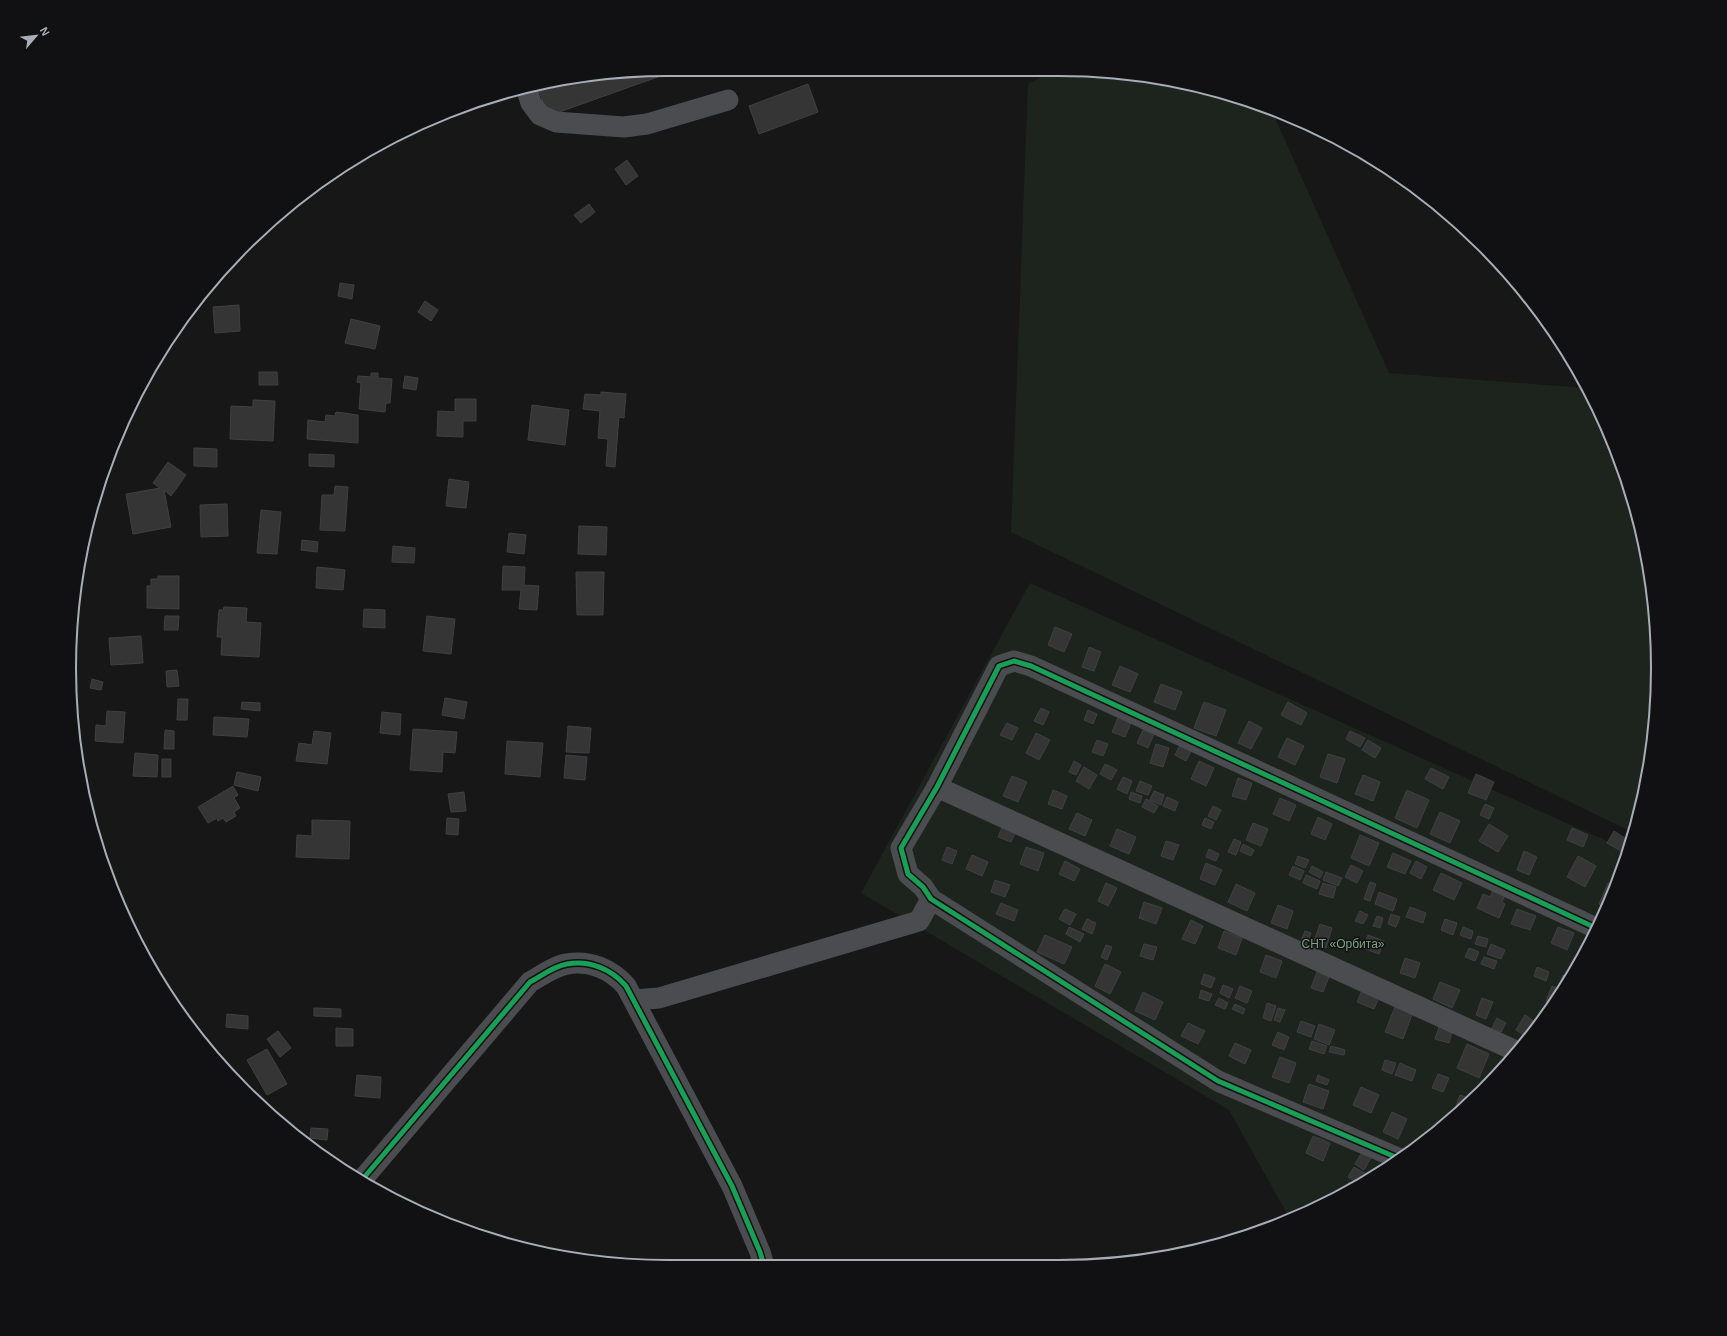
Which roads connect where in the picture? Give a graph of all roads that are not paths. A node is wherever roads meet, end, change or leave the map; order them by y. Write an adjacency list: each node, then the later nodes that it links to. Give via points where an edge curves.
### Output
1 (528, 93): 2 (street, via 531,103 540,115 556,122 624,127 647,124)
2 (728, 100)
3 (937, 787): 4 (street, via 901,848 908,874 923,887); 5 (street, via 999,666 1014,661 1038,669); 7 (street)
4 (931, 900): 6 (street, via 919,921 659,998); 8 (street, via 1218,1081)
5 (1592, 926)
6 (634, 1000): 9 (street, via 617,976 589,964 567,964 530,982); 10 (street, via 732,1186)
7 (1512, 1049)
8 (1393, 1156)
9 (365, 1176)
10 (762, 1260)

